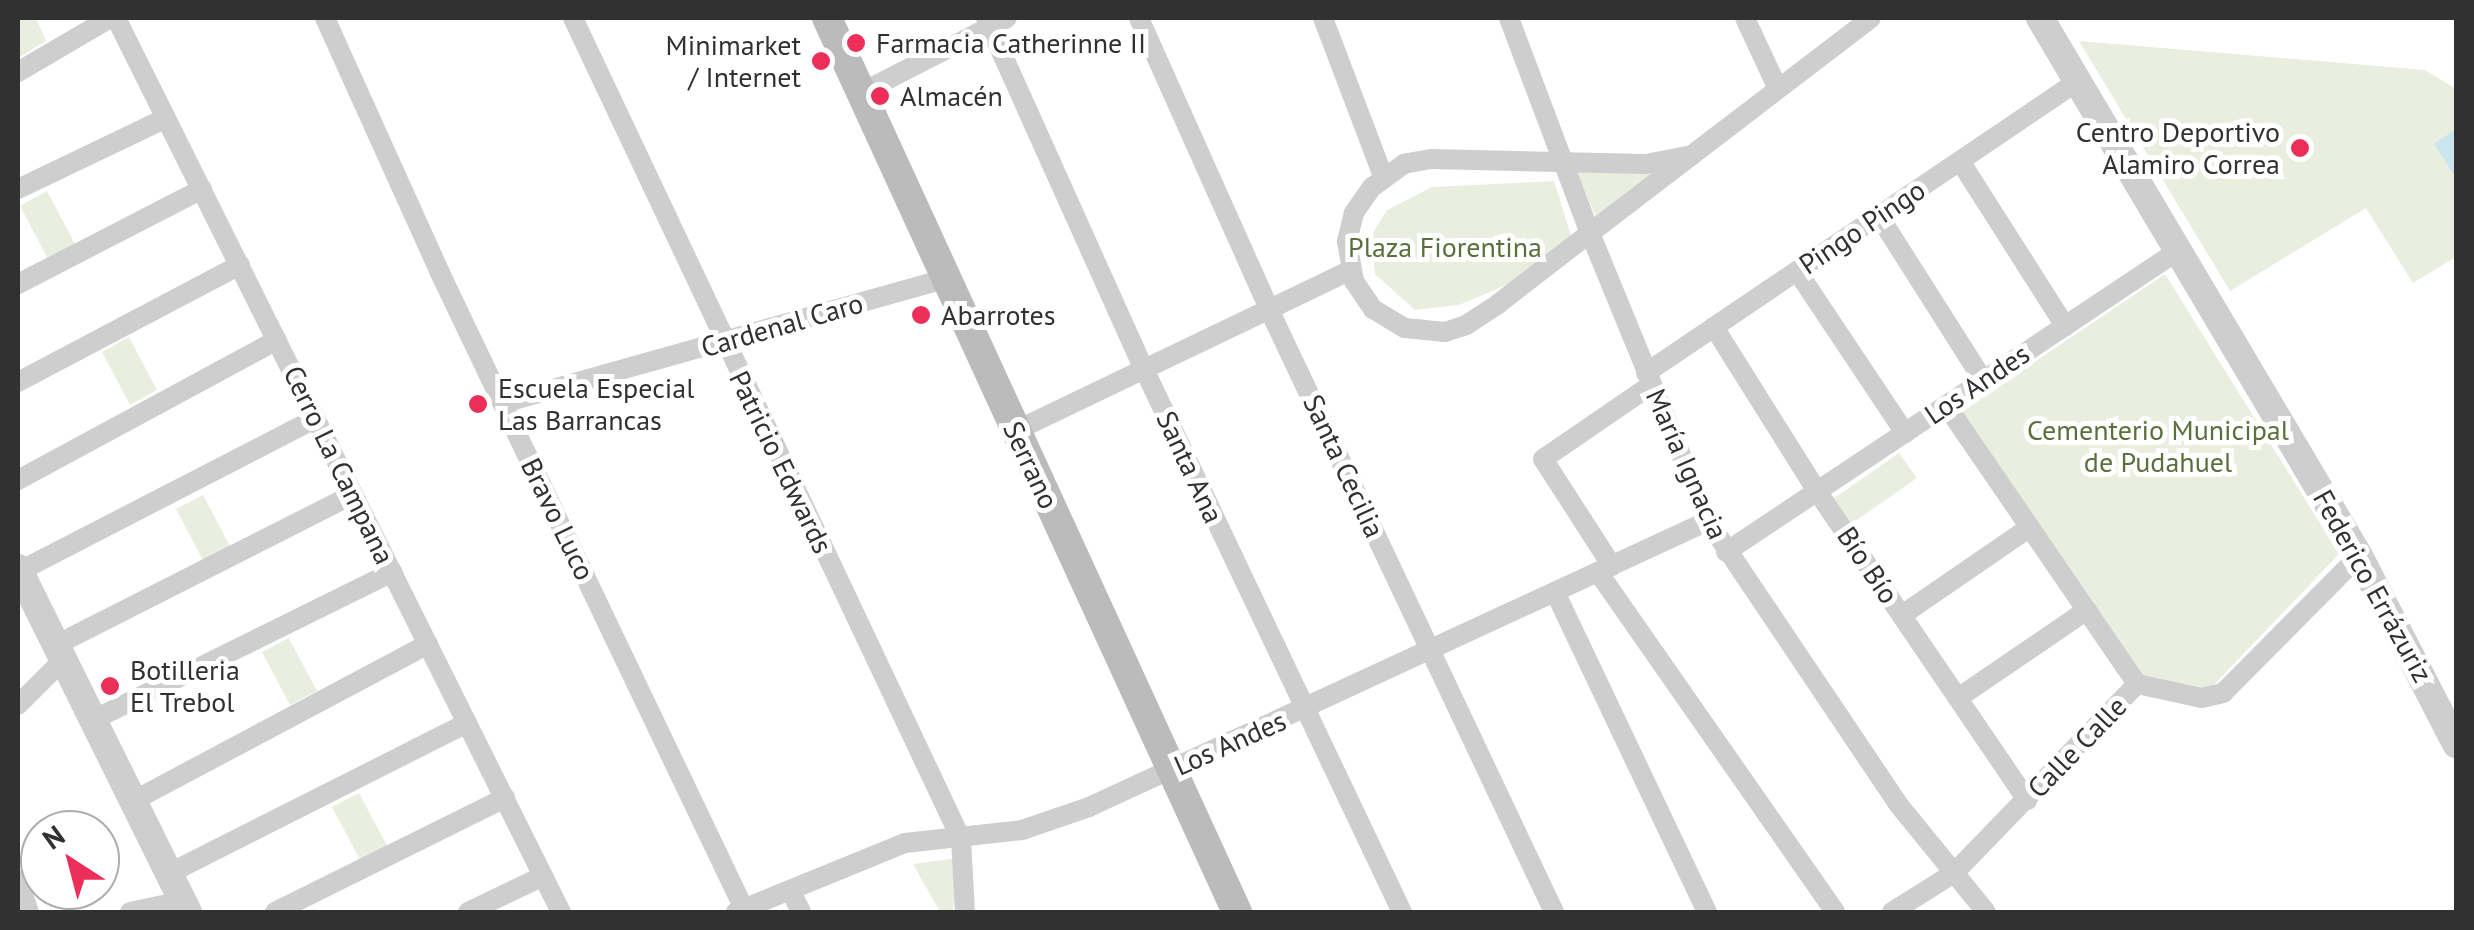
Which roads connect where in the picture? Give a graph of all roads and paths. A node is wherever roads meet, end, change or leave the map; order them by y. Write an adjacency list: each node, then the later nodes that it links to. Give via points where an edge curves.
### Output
1 (113, 18): 12 (street); 16 (street, Cerro La Campana)
2 (325, 18): 40 (street, Bravo Luco)
3 (572, 18): 35 (street, Patricio Edwards)
4 (827, 18): 15 (main road, Serrano)
5 (1139, 18): 31 (street, Santa Cecilia)
6 (1323, 18): 20 (street)
7 (1509, 18): 18 (street, María Ignacia)
8 (1746, 18): 14 (street)
9 (1871, 18): 14 (street)
10 (2040, 18): 13 (street, Federico Errázuriz)
11 (994, 21): 15 (street); 36 (street, Santa Ana)
12 (18, 72)
13 (2078, 82): 19 (street, Pingo Pingo); 25 (street, Federico Errázuriz)
14 (1778, 89): 17 (street)
15 (861, 93): 29 (main road, Serrano)
16 (166, 118): 21 (street); 22 (street, Cerro La Campana)
17 (1692, 155): 18 (street, via 1646,164); 24 (street)
18 (1563, 162): 20 (street, via 1417,160); 24 (street, María Ignacia)
19 (1960, 162): 23 (street, Pingo Pingo); 32 (street)
20 (1383, 176): 27 (street, via 1362,199 1350,227)
21 (18, 189)
22 (202, 189): 26 (street, Cerro La Campana); 30 (street)
23 (1879, 216): 28 (street, Pingo Pingo); 38 (street)
24 (1590, 233): 27 (street, via 1488,311 1445,332 1418,331 1382,317); 37 (street, María Ignacia)
25 (2179, 250): 32 (street, Los Andes); 51 (street, Federico Errázuriz)
26 (240, 265): 34 (street, Cerro La Campana); 39 (street)
27 (1351, 270): 31 (street)
28 (1796, 271): 33 (street, Pingo Pingo); 44 (street)
29 (945, 278): 35 (street, Cardenal Caro); 43 (main road, Serrano)
30 (18, 284)
31 (1270, 310): 36 (street); 59 (street, Santa Cecilia)
32 (2065, 326): 38 (street, Los Andes)
33 (1714, 327): 37 (street, Pingo Pingo); 46 (street, Bío Bío)
34 (277, 340): 42 (street, Cerro La Campana); 45 (street)
35 (723, 341): 40 (street, Cardenal Caro); 72 (street, Patricio Edwards)
36 (1144, 370): 43 (street); 64 (street, Santa Ana)
37 (1649, 379): 48 (street, María Ignacia); 52 (street, Pingo Pingo, via 1543,460)
38 (1983, 380): 41 (street, Los Andes)
39 (18, 382)
40 (503, 404): 79 (street, Bravo Luco)
41 (1946, 405): 44 (street, Los Andes); 49 (street)
42 (316, 418): 47 (street, Cerro La Campana); 53 (street)
43 (1016, 431): 68 (main road, Serrano)
44 (1905, 432): 46 (street, Los Andes)
45 (18, 480)
46 (1817, 491): 50 (street, Los Andes); 57 (street, Bío Bío)
47 (354, 494): 54 (street, Cerro La Campana); 60 (street)
48 (1708, 521): 50 (street, María Ignacia); 52 (street, Los Andes)
49 (2030, 527): 56 (street); 57 (street)
50 (1726, 552): 74 (street, María Ignacia, via 1898,804)
51 (2359, 556): 61 (street, Calle Calle, via 2223,692 2202,698); 67 (street, Federico Errázuriz)
52 (1605, 569): 55 (street, Los Andes); 91 (street)
53 (18, 571): 60 (street)
54 (392, 572): 58 (street, Cerro La Campana); 65 (street)
55 (1555, 592): 59 (street, Los Andes); 90 (street)
56 (2087, 610): 61 (street); 62 (street)
57 (1902, 616): 62 (street, Bío Bío)
58 (428, 644): 66 (street, Cerro La Campana); 71 (street)
59 (1430, 651): 64 (street, Los Andes); 89 (street, Santa Cecilia)
60 (59, 652): 63 (street); 65 (street)
61 (2137, 684): 70 (street, Calle Calle)
62 (1958, 698): 70 (street, Bío Bío)
63 (18, 705)
64 (1305, 709): 68 (street, Los Andes); 88 (street, Santa Ana)
65 (92, 720): 71 (street)
66 (467, 723): 69 (street, Cerro La Campana); 73 (street)
67 (2456, 744)
68 (1172, 769): 72 (street, Los Andes, via 1045,824); 87 (main road, Serrano)
69 (505, 798): 75 (street, Cerro La Campana); 82 (street)
70 (2027, 800): 74 (street, Calle Calle)
71 (133, 801): 73 (street)
72 (961, 839): 77 (street, Los Andes, via 904,843); 86 (street, Patricio Edwards)
73 (168, 874): 78 (street)
74 (1954, 874): 92 (street, Calle Calle); 93 (street, María Ignacia)
75 (543, 876): 83 (street); 84 (street, Cerro La Campana)
76 (18, 880): 80 (street)
77 (790, 890): 79 (street, Los Andes); 85 (street)
78 (185, 907): 81 (street)
79 (740, 911)
80 (29, 912)
81 (130, 912)
82 (275, 912)
83 (468, 912)
84 (561, 912)
85 (801, 912)
86 (965, 912)
87 (1236, 912)
88 (1402, 912)
89 (1554, 912)
90 (1707, 912)
91 (1835, 912)
92 (1892, 912)
93 (1986, 912)

